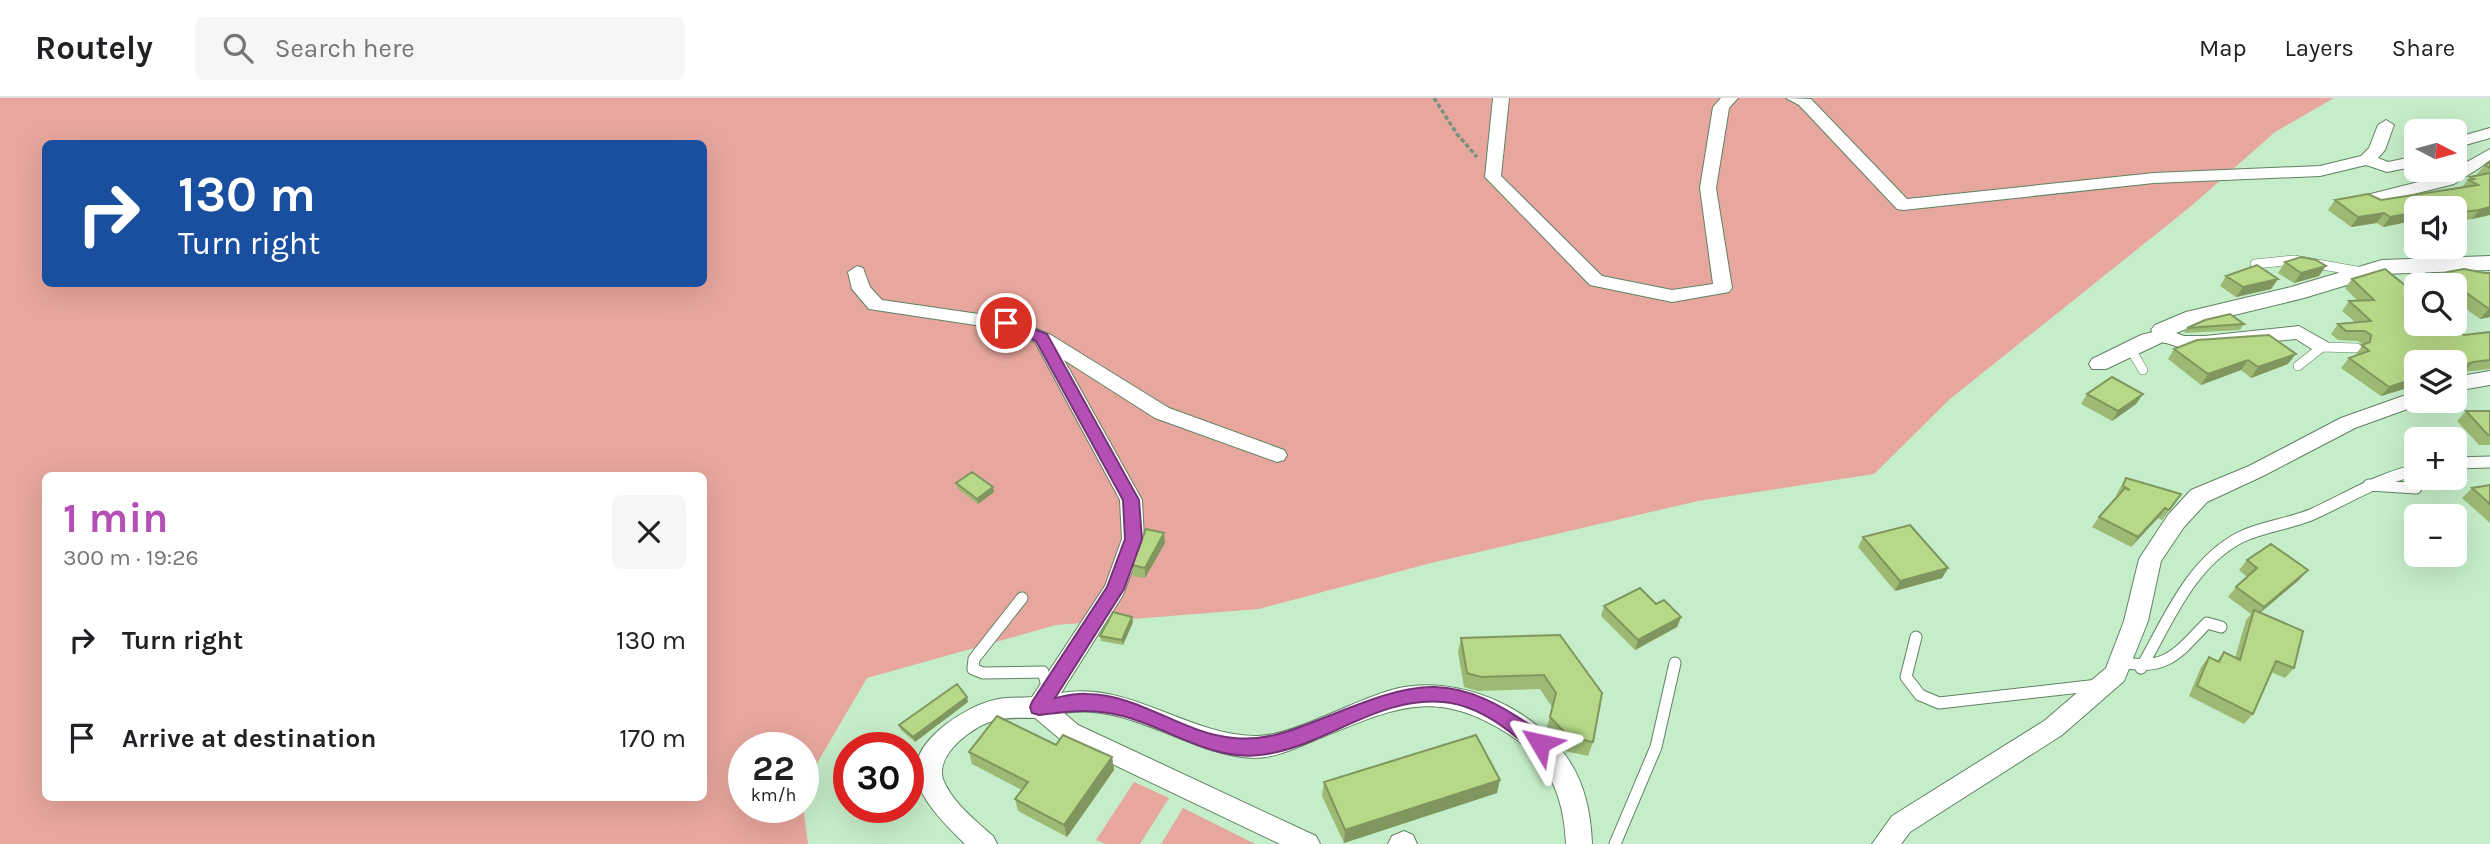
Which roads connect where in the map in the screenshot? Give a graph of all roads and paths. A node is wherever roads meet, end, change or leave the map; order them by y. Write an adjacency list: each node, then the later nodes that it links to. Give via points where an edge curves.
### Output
1 (1434, 98): 11 (path)
2 (1501, 98): 11 (street)
3 (1730, 98): 11 (street, via 1721,107 1708,188 1723,288 1672,296 1596,281)
4 (1794, 98): 9 (street, via 1805,102 1903,205 2154,178 2320,172)
5 (2386, 125): 9 (street, via 2377,150)
6 (2490, 133): 7 (street)
7 (2468, 139)
8 (2490, 154): 12 (street, via 2448,180)
9 (2367, 160): 10 (street, via 2387,167)
10 (2404, 164)
11 (1493, 177)
12 (2369, 200)
13 (2490, 263): 15 (street)
14 (2255, 264): 17 (lane, via 2294,260)
15 (2409, 265): 17 (street); 18 (lane)
16 (857, 272): 20 (street, via 861,289 876,305 1006,323)
17 (2364, 272): 19 (street, via 2194,317 2167,327)
18 (2419, 273)
19 (2165, 335): 21 (street, via 2182,342 2205,342 2299,332); 22 (street)
20 (1042, 338): 30 (street, via 1162,413); 42 (street, via 1131,500 1133,539 1115,589)
21 (2322, 347): 23 (lane); 25 (lane)
22 (2130, 348): 24 (street); 26 (lane)
23 (2357, 348)
24 (2099, 364)
25 (2298, 366)
26 (2143, 370)
27 (2490, 378): 28 (street)
28 (2467, 382)
29 (2404, 403): 40 (street, via 2348,423 2199,496 2150,559)
30 (1277, 455)
31 (2490, 462): 32 (lane)
32 (2467, 463)
33 (2404, 472): 34 (lane)
34 (2369, 485): 35 (lane); 40 (lane, via 2318,512 2242,536 2222,548 2202,566)
35 (2404, 487)
36 (1022, 598): 42 (lane, via 974,659 973,669 983,673 1044,671)
37 (2221, 627): 40 (lane, via 2207,622 2166,663)
38 (1916, 637): 41 (lane, via 1906,677 1920,695 1939,703)
39 (1675, 663): 46 (lane, via 1656,747)
40 (2131, 665): 41 (street)
41 (2105, 684): 47 (street, via 2053,728 1901,824)
42 (1044, 699): 43 (street, via 993,710 971,720 934,753 929,768 933,785 964,827); 44 (street, via 1069,732); 45 (street, via 1128,709 1196,737 1260,747 1287,741 1389,700 1417,694 1469,699 1509,720 1540,743 1558,764 1573,793)
43 (984, 844)
44 (1307, 844)
45 (1579, 844)
46 (1615, 844)
47 (1885, 844)

